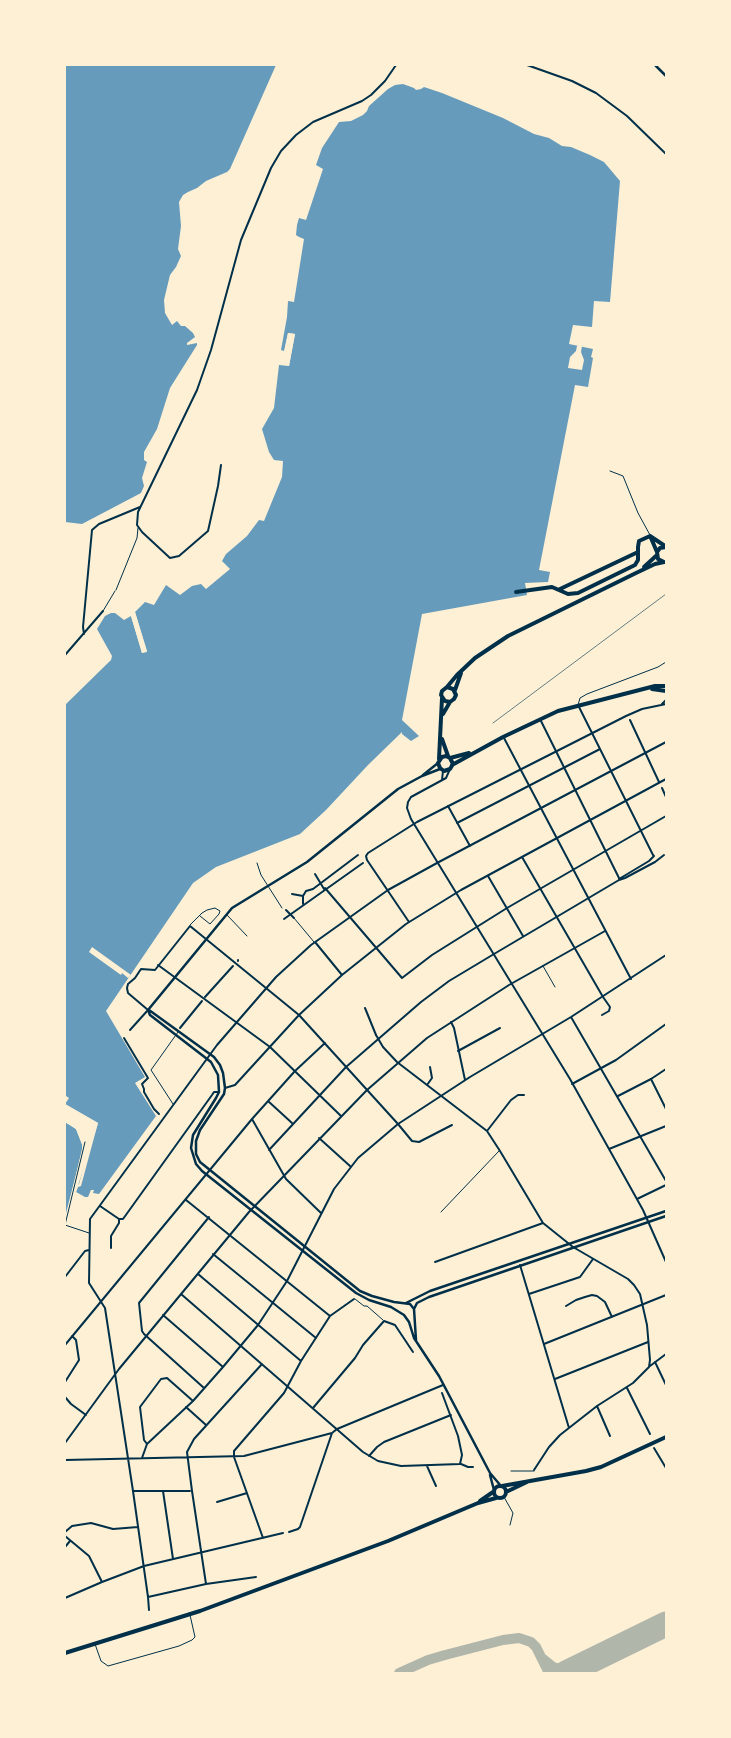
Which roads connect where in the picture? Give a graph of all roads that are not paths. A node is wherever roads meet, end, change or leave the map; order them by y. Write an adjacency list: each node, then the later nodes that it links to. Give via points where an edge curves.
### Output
1 (396, 65): 8 (street, via 371,95 321,118 296,135 271,168 241,240 197,390)
2 (527, 65): 5 (street, via 572,81 601,96 628,116)
3 (655, 65): 4 (street)
4 (666, 76)
5 (666, 154)
6 (221, 465): 9 (street, via 209,529 179,556 167,556)
7 (610, 471): 10 (lane, via 623,476)
8 (140, 507): 9 (street); 19 (street, via 92,530)
9 (137, 525): 18 (lane, via 138,538)
10 (650, 536): 11 (highway); 12 (highway, via 640,541); 13 (highway)
11 (665, 546): 13 (highway)
12 (638, 552): 16 (highway); 16 (highway, via 638,560 633,566 578,593 568,594)
13 (657, 553): 14 (highway, via 658,559); 15 (highway)
14 (665, 562): 15 (highway)
15 (636, 573): 22 (highway, via 517,631 486,650)
16 (560, 589): 17 (highway, via 552,587)
17 (516, 592)
18 (103, 611): 19 (street)
19 (84, 634): 20 (street)
20 (65, 655)
21 (666, 662): 33 (lane, via 586,694)
22 (462, 671): 24 (highway); 26 (highway)
23 (666, 686): 25 (highway)
24 (447, 687): 26 (highway); 28 (highway)
25 (647, 689): 27 (highway); 33 (highway)
26 (455, 691): 30 (highway, via 455,698)
27 (666, 691)
28 (442, 698): 30 (highway); 34 (highway)
29 (666, 700): 31 (street)
30 (450, 702): 34 (highway)
31 (662, 704): 32 (street); 37 (street, via 636,711)
32 (666, 704)
33 (578, 705): 35 (highway); 37 (street)
34 (443, 714): 38 (highway)
35 (540, 718): 39 (highway); 43 (street)
36 (630, 720): 44 (street)
37 (592, 733): 41 (street); 43 (street)
38 (441, 736): 45 (highway); 46 (highway)
39 (503, 737): 42 (highway); 50 (street)
40 (666, 742): 44 (street)
41 (600, 749): 48 (street); 51 (street)
42 (478, 750): 45 (highway); 47 (highway)
43 (557, 751): 48 (street); 50 (street)
44 (646, 753): 51 (street); 55 (street)
45 (449, 757): 46 (highway, via 443,756); 47 (highway)
46 (439, 761): 49 (highway); 52 (street)
47 (451, 767): 49 (highway); 54 (street, via 448,776)
48 (565, 767): 56 (street); 58 (street)
49 (442, 770): 52 (street); 54 (street)
50 (520, 770): 56 (street); 61 (street)
51 (611, 772): 58 (street); 60 (street)
52 (422, 776): 84 (street, via 398,789 307,862)
53 (666, 779): 55 (street)
54 (442, 780): 66 (street, via 409,799 408,812)
55 (659, 782): 60 (street)
56 (528, 786): 62 (street); 65 (street)
57 (662, 788): 59 (street)
58 (576, 790): 62 (street); 64 (street)
59 (666, 796)
60 (626, 800): 64 (street); 67 (street)
61 (448, 806): 65 (street); 66 (street)
62 (541, 809): 68 (street); 69 (street)
63 (666, 816): 67 (street)
64 (591, 820): 68 (street); 70 (street)
65 (457, 823): 69 (street)
66 (413, 824): 76 (street); 87 (street, via 368,853 366,858)
67 (641, 831): 70 (street); 81 (street, via 654,856)
68 (556, 838): 73 (street); 77 (street)
69 (470, 846): 76 (street)
70 (606, 851): 77 (street); 81 (street)
71 (358, 855): 79 (street)
72 (664, 855): 81 (street, via 627,878)
73 (522, 857): 80 (street); 86 (street)
74 (257, 863): 84 (lane)
75 (363, 863): 82 (street)
76 (437, 863): 87 (street); 88 (street)
77 (573, 870): 86 (street); 91 (street)
78 (315, 874): 83 (street)
79 (332, 874): 82 (street); 83 (street)
80 (488, 876): 88 (street); 94 (street)
81 (619, 879): 91 (street)
82 (337, 880): 85 (street)
83 (320, 884): 85 (street); 90 (street)
84 (267, 886): 93 (lane); 97 (street)
85 (325, 888): 92 (street); 99 (street)
86 (540, 889): 94 (street); 100 (street)
87 (388, 890): 99 (street); 103 (street)
88 (456, 893): 103 (street); 105 (street)
89 (292, 894): 90 (street)
90 (303, 896): 92 (street)
91 (588, 898): 100 (street); 106 (street)
92 (304, 905): 96 (street)
93 (282, 908)
94 (507, 908): 105 (street); 108 (street)
95 (286, 910): 96 (street)
96 (290, 914): 101 (street); 102 (street)
97 (226, 915): 107 (lane); 109 (street)
98 (200, 916): 98 (lane, via 212,908 220,911 210,924); 104 (lane)
99 (350, 916): 110 (street); 111 (street)
100 (556, 917): 108 (street); 112 (street)
101 (294, 918): 110 (lane)
102 (284, 919)
103 (409, 922): 111 (street)
104 (190, 926): 109 (street); 115 (street)
105 (476, 927): 111 (street, via 402,978); 113 (street)
106 (605, 931): 112 (street); 120 (street)
107 (247, 936)
108 (524, 937): 113 (street)
109 (206, 938): 119 (street); 123 (street)
110 (314, 942): 118 (street); 123 (street)
111 (376, 946): 118 (street)
112 (574, 948): 117 (street); 125 (street)
113 (494, 954): 121 (street); 140 (street, via 443,986)
114 (666, 955): 120 (street)
115 (158, 965): 119 (street); 128 (street, via 155,970 141,969 127,988 132,997)
116 (233, 966): 124 (street)
117 (543, 966): 121 (street); 122 (lane)
118 (342, 975): 129 (street)
119 (174, 976): 128 (street); 132 (street)
120 (631, 979): 125 (street)
121 (512, 983): 133 (street); 138 (street)
122 (555, 987)
123 (266, 989): 129 (street); 132 (street)
124 (205, 996)
125 (603, 997): 130 (street, via 610,1009); 131 (street)
126 (202, 1001): 137 (street)
127 (365, 1008): 140 (street)
128 (148, 1010): 136 (street); 137 (street, via 150,1015)
129 (298, 1015): 141 (street); 142 (street)
130 (602, 1015)
131 (571, 1017): 138 (street); 149 (street)
132 (237, 1022): 142 (street); 144 (street)
133 (451, 1022): 143 (street); 146 (street)
134 (666, 1024): 149 (street)
135 (500, 1028): 143 (street)
136 (130, 1030)
137 (179, 1031): 144 (street); 145 (street); 164 (lane, via 151,1070)
138 (543, 1034): 152 (street); 154 (street)
139 (124, 1038): 166 (street, via 148,1078 142,1084 144,1092)
140 (378, 1038): 146 (street); 147 (street)
141 (324, 1042): 147 (street); 151 (street)
142 (270, 1047): 151 (street); 156 (street, via 235,1085)
143 (458, 1051): 152 (street)
144 (210, 1054): 145 (street); 156 (street, via 222,1069)
145 (207, 1058): 158 (street, via 217,1072); 164 (street)
146 (397, 1062): 155 (street); 157 (street)
147 (346, 1067): 157 (street); 161 (street)
148 (430, 1067): 155 (street, via 432,1078)
149 (601, 1069): 154 (street); 162 (street)
150 (666, 1069): 153 (street)
151 (295, 1071): 161 (street); 163 (street)
152 (465, 1080): 159 (street)
153 (651, 1080): 162 (street); 165 (street)
154 (572, 1084): 177 (street)
155 (427, 1085): 159 (street)
156 (225, 1088): 181 (street, via 196,1141 199,1160)
157 (367, 1090): 167 (street); 170 (street)
158 (219, 1092): 182 (street, via 195,1129 191,1143 194,1159); 197 (street, via 213,1093 124,1217)
159 (442, 1095): 170 (street); 173 (street)
160 (524, 1095): 173 (street, via 518,1094 511,1100)
161 (319, 1096): 167 (street); 169 (street)
162 (618, 1096): 174 (street)
163 (268, 1101): 168 (street); 169 (street)
164 (173, 1104): 188 (street)
165 (666, 1109)
166 (159, 1114)
167 (341, 1116): 175 (street)
168 (252, 1119): 178 (street); 181 (street)
169 (293, 1124): 178 (street)
170 (398, 1124): 171 (street, via 415,1143); 180 (street)
171 (452, 1125)
172 (666, 1126): 174 (street)
173 (486, 1131): 179 (street)
174 (640, 1136): 177 (street); 184 (street)
175 (319, 1138): 180 (street); 183 (street)
176 (85, 1142): 200 (lane, via 65,1225)
177 (610, 1149): 187 (street)
178 (268, 1150): 183 (street)
179 (500, 1150): 192 (lane); 199 (street)
180 (350, 1166): 193 (street)
181 (209, 1170): 182 (street); 189 (street)
182 (206, 1174): 186 (street); 190 (street)
183 (283, 1175): 189 (street); 193 (street)
184 (666, 1181)
185 (666, 1185): 187 (street)
186 (186, 1199): 195 (street); 221 (street)
187 (637, 1199): 196 (street)
188 (100, 1206): 197 (street); 200 (street, via 90,1219)
189 (254, 1206): 190 (street); 203 (street)
190 (250, 1210): 201 (street); 207 (street)
191 (666, 1211): 196 (street)
192 (441, 1212)
193 (321, 1214): 203 (street)
194 (666, 1216): 198 (street)
195 (208, 1217): 201 (street); 234 (street, via 139,1301 142,1331)
196 (646, 1218): 198 (street); 202 (street)
197 (119, 1219): 205 (street, via 110,1236)
198 (648, 1222): 204 (street); 209 (street)
199 (543, 1223): 202 (street); 211 (street)
200 (90, 1232): 206 (street)
201 (230, 1234): 208 (street); 216 (street)
202 (568, 1243): 204 (street); 223 (street, via 430,1291)
203 (305, 1247): 207 (street); 223 (street, via 360,1291)
204 (573, 1247): 210 (street); 213 (street)
205 (111, 1248)
206 (89, 1250): 215 (street, via 85,1250); 221 (street, via 90,1283)
207 (303, 1251): 216 (street); 227 (street, via 356,1293)
208 (213, 1254): 214 (street); 222 (street)
209 (665, 1256): 212 (street)
210 (593, 1259): 218 (street, via 580,1277); 224 (street, via 634,1284)
211 (435, 1262)
212 (666, 1262)
213 (520, 1265): 218 (street); 226 (street, via 429,1297 417,1303)
214 (197, 1274): 217 (street); 232 (street)
215 (65, 1277)
216 (287, 1281): 222 (street); 229 (street)
217 (181, 1294): 228 (street); 240 (street)
218 (529, 1294): 238 (street)
219 (666, 1295): 224 (street)
220 (354, 1299): 229 (street); 231 (lane)
221 (102, 1301): 233 (street); 248 (street)
222 (273, 1303): 232 (street); 235 (street)
223 (406, 1303): 226 (street, via 412,1305); 227 (street, via 401,1307)
224 (642, 1304): 230 (street); 237 (street)
225 (566, 1306): 230 (street, via 585,1297 597,1296 605,1302)
226 (413, 1310): 227 (street, via 410,1316); 236 (street)
227 (402, 1314): 236 (street, via 408,1320)
228 (163, 1315): 234 (street); 247 (street)
229 (330, 1316): 235 (street)
230 (612, 1317): 238 (street)
231 (384, 1321): 241 (street, via 394,1325); 261 (street)
232 (258, 1324): 240 (street); 243 (street)
233 (72, 1336): 239 (street); 250 (street, via 76,1340 79,1360)
234 (146, 1336): 248 (street); 254 (street)
235 (316, 1338): 243 (street)
236 (416, 1342): 251 (street)
237 (648, 1342): 246 (street); 249 (street)
238 (544, 1344): 249 (street)
239 (65, 1346)
240 (240, 1346): 245 (street); 247 (street)
241 (413, 1352)
242 (666, 1354): 244 (street)
243 (301, 1361): 253 (street)
244 (655, 1362): 246 (street); 252 (street)
245 (262, 1364): 253 (street); 264 (street)
246 (649, 1367): 255 (street)
247 (223, 1368): 254 (street)
248 (116, 1374): 262 (street); 278 (street)
249 (555, 1379): 265 (street)
250 (65, 1382)
251 (443, 1385): 266 (street); 286 (street)
252 (666, 1385)
253 (287, 1386): 261 (street); 276 (street, via 238,1445)
254 (204, 1388): 258 (street)
255 (627, 1388): 259 (street); 268 (street)
256 (442, 1393): 263 (street)
257 (65, 1397): 262 (street)
258 (193, 1401): 260 (street); 272 (street, via 167,1378 161,1379 139,1409)
259 (597, 1406): 265 (street); 269 (street)
260 (186, 1407): 264 (street); 272 (street)
261 (313, 1408): 266 (street)
262 (86, 1415): 271 (street)
263 (452, 1415): 274 (street, via 384,1442); 280 (street, via 462,1455)
264 (206, 1425): 275 (street, via 191,1443)
265 (569, 1428): 284 (street, via 549,1447)
266 (337, 1429): 267 (street); 274 (street)
267 (332, 1433): 276 (street); 303 (street, via 300,1527)
268 (650, 1434)
269 (610, 1436)
270 (666, 1437): 287 (highway, via 601,1467)
271 (65, 1443)
272 (147, 1444): 277 (street)
273 (654, 1448): 283 (street)
274 (369, 1456): 281 (street, via 393,1465)
275 (187, 1457): 276 (street); 277 (street); 290 (street)
276 (234, 1457): 295 (street)
277 (142, 1458): 278 (street)
278 (128, 1459): 279 (street); 291 (street)
279 (65, 1460)
280 (460, 1464): 281 (street); 282 (street)
281 (428, 1466): 288 (street)
282 (473, 1467)
283 (666, 1468)
284 (534, 1470): 285 (lane)
285 (512, 1471)
286 (490, 1473): 289 (street); 293 (street)
287 (531, 1480): 289 (highway); 294 (highway)
288 (436, 1486)
289 (502, 1486): 293 (highway); 294 (highway)
290 (192, 1490): 292 (street); 309 (street)
291 (133, 1491): 292 (street); 301 (street)
292 (163, 1491): 310 (street)
293 (493, 1491): 297 (highway); 299 (highway)
294 (506, 1492): 296 (highway)
295 (247, 1493): 298 (street); 306 (street)
296 (504, 1497): 297 (highway); 300 (lane, via 513,1513)
297 (496, 1498): 299 (highway)
298 (218, 1502)
299 (478, 1502): 318 (highway, via 388,1541)
300 (510, 1524)
301 (138, 1527): 302 (street, via 113,1529 91,1523 72,1526); 311 (street)
302 (65, 1532)
303 (289, 1532)
304 (283, 1533): 306 (street)
305 (65, 1536): 307 (street)
306 (263, 1538): 309 (street)
307 (70, 1540): 308 (street); 313 (street, via 88,1556)
308 (65, 1547)
309 (202, 1552): 310 (street); 314 (street)
310 (173, 1559): 311 (street)
311 (144, 1566): 313 (street); 315 (street)
312 (256, 1577): 314 (street)
313 (102, 1582): 316 (street)
314 (206, 1584): 315 (street)
315 (148, 1597): 317 (street)
316 (65, 1598)
317 (149, 1610)
318 (190, 1614): 319 (highway); 319 (lane, via 195,1637 179,1646 108,1666 101,1662)
319 (95, 1643): 320 (highway)
320 (65, 1652)

